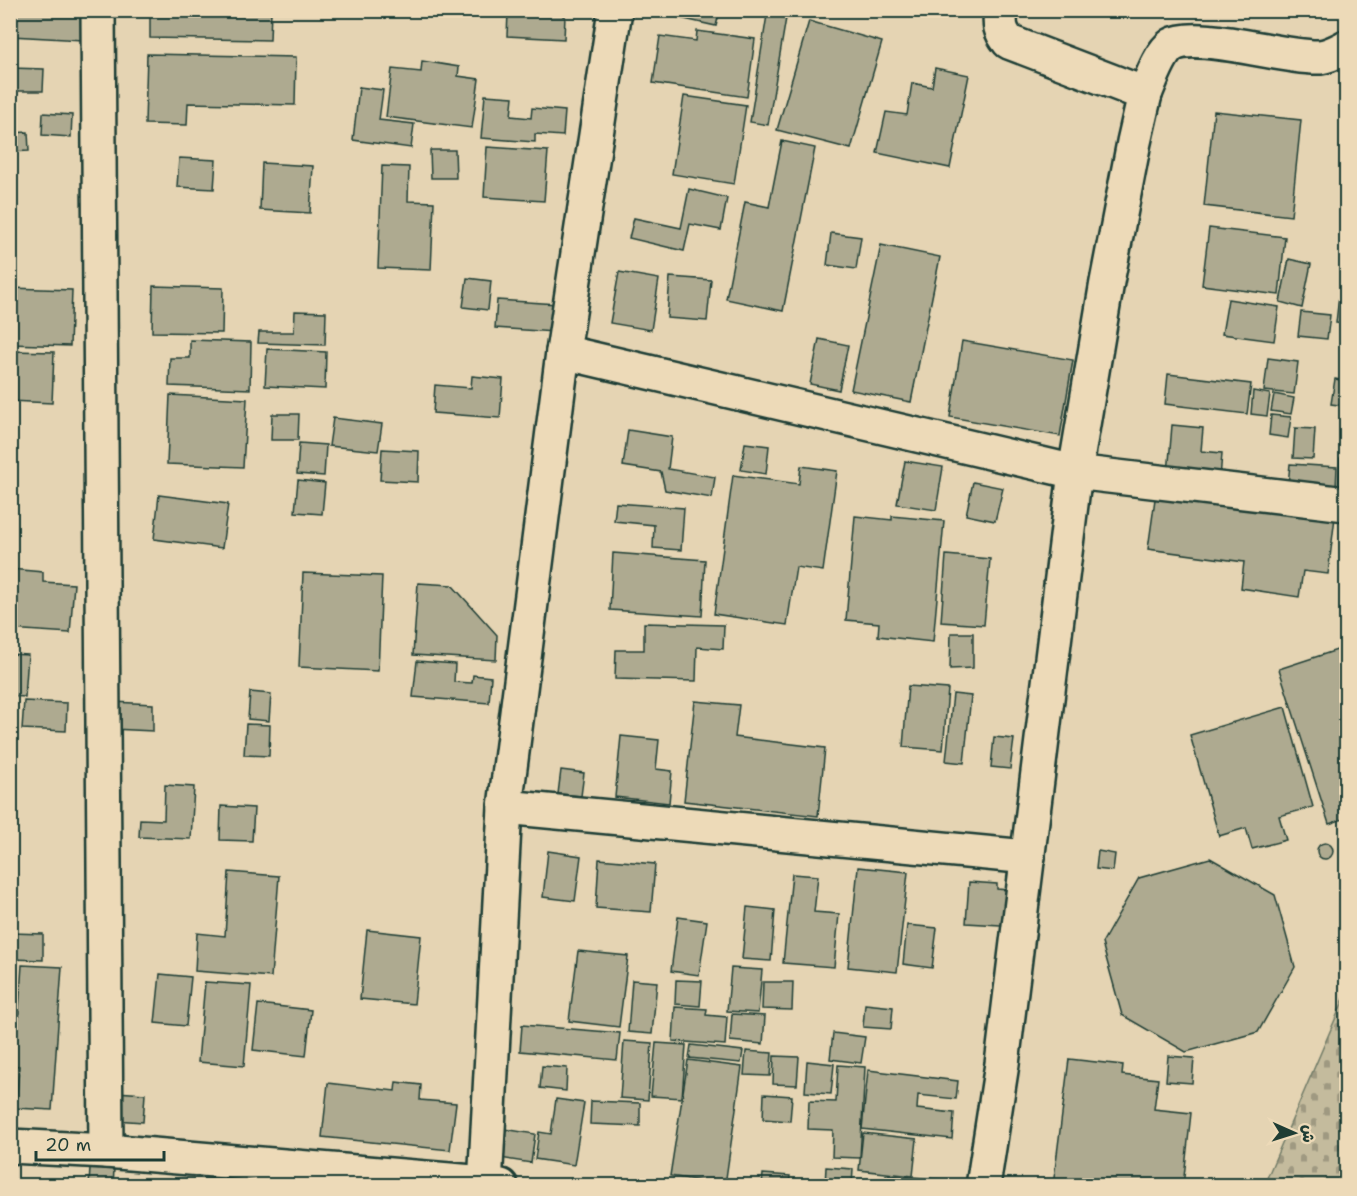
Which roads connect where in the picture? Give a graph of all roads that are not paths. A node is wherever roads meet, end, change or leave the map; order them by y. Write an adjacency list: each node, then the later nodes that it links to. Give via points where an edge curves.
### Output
1 (98, 10): 12 (street)
2 (615, 10): 6 (street)
3 (1001, 10): 5 (street, via 1002,34 1009,42)
4 (1347, 47): 5 (street, via 1322,57 1182,42 1171,46 1162,57)
5 (1145, 94): 7 (street)
6 (563, 352): 7 (street); 9 (street)
7 (1075, 471): 8 (street); 10 (street)
8 (1347, 504)
9 (505, 807): 10 (street); 13 (street)
10 (1028, 857): 14 (street)
11 (10, 1146): 12 (street)
12 (106, 1151): 13 (street)
13 (490, 1185)
14 (983, 1185)

